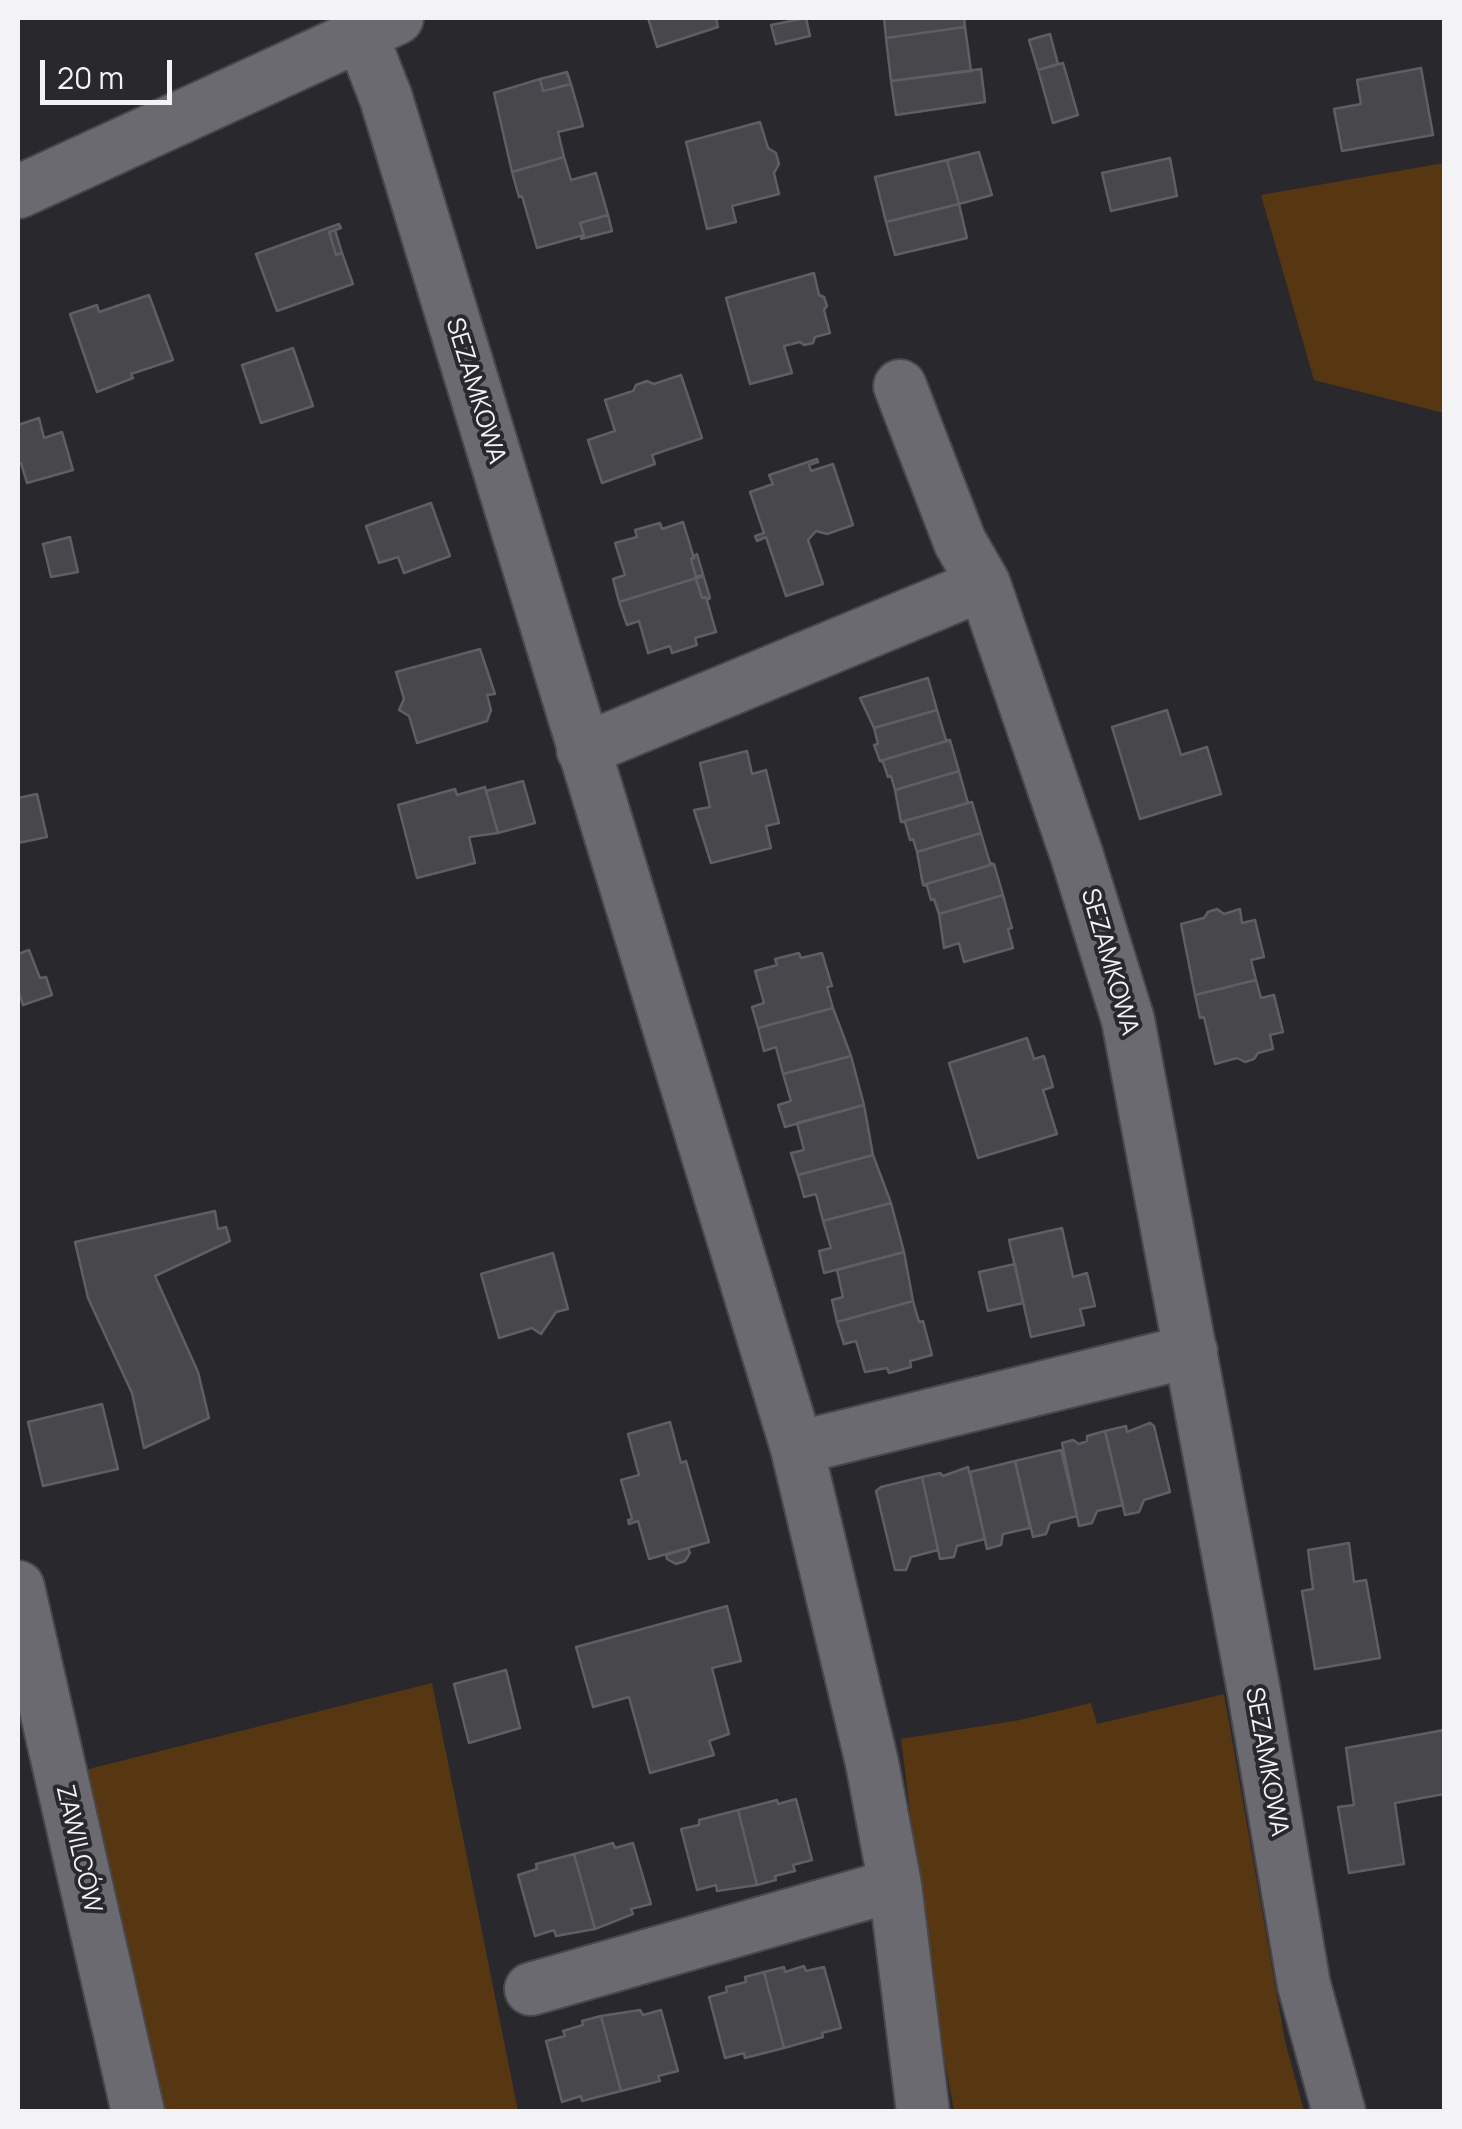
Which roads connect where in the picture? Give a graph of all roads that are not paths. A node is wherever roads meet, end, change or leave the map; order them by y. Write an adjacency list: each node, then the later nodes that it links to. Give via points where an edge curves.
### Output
1 (379, 26): 2 (street); 5 (street, SEZAMKOWA, via 392,117)
2 (18, 192)
3 (900, 386): 4 (street, SEZAMKOWA, via 960,542)
4 (984, 584): 5 (street); 6 (street, SEZAMKOWA, via 1128,1020)
5 (583, 750): 7 (street, SEZAMKOWA)
6 (1191, 1352): 7 (street); 13 (street, SEZAMKOWA, via 1304,1985)
7 (797, 1448): 9 (street, SEZAMKOWA)
8 (18, 1587): 11 (street, ZAWILCÓW)
9 (894, 1885): 10 (street); 12 (street, SEZAMKOWA)
10 (531, 1989)
11 (138, 2112)
12 (923, 2112)
13 (1339, 2112)

